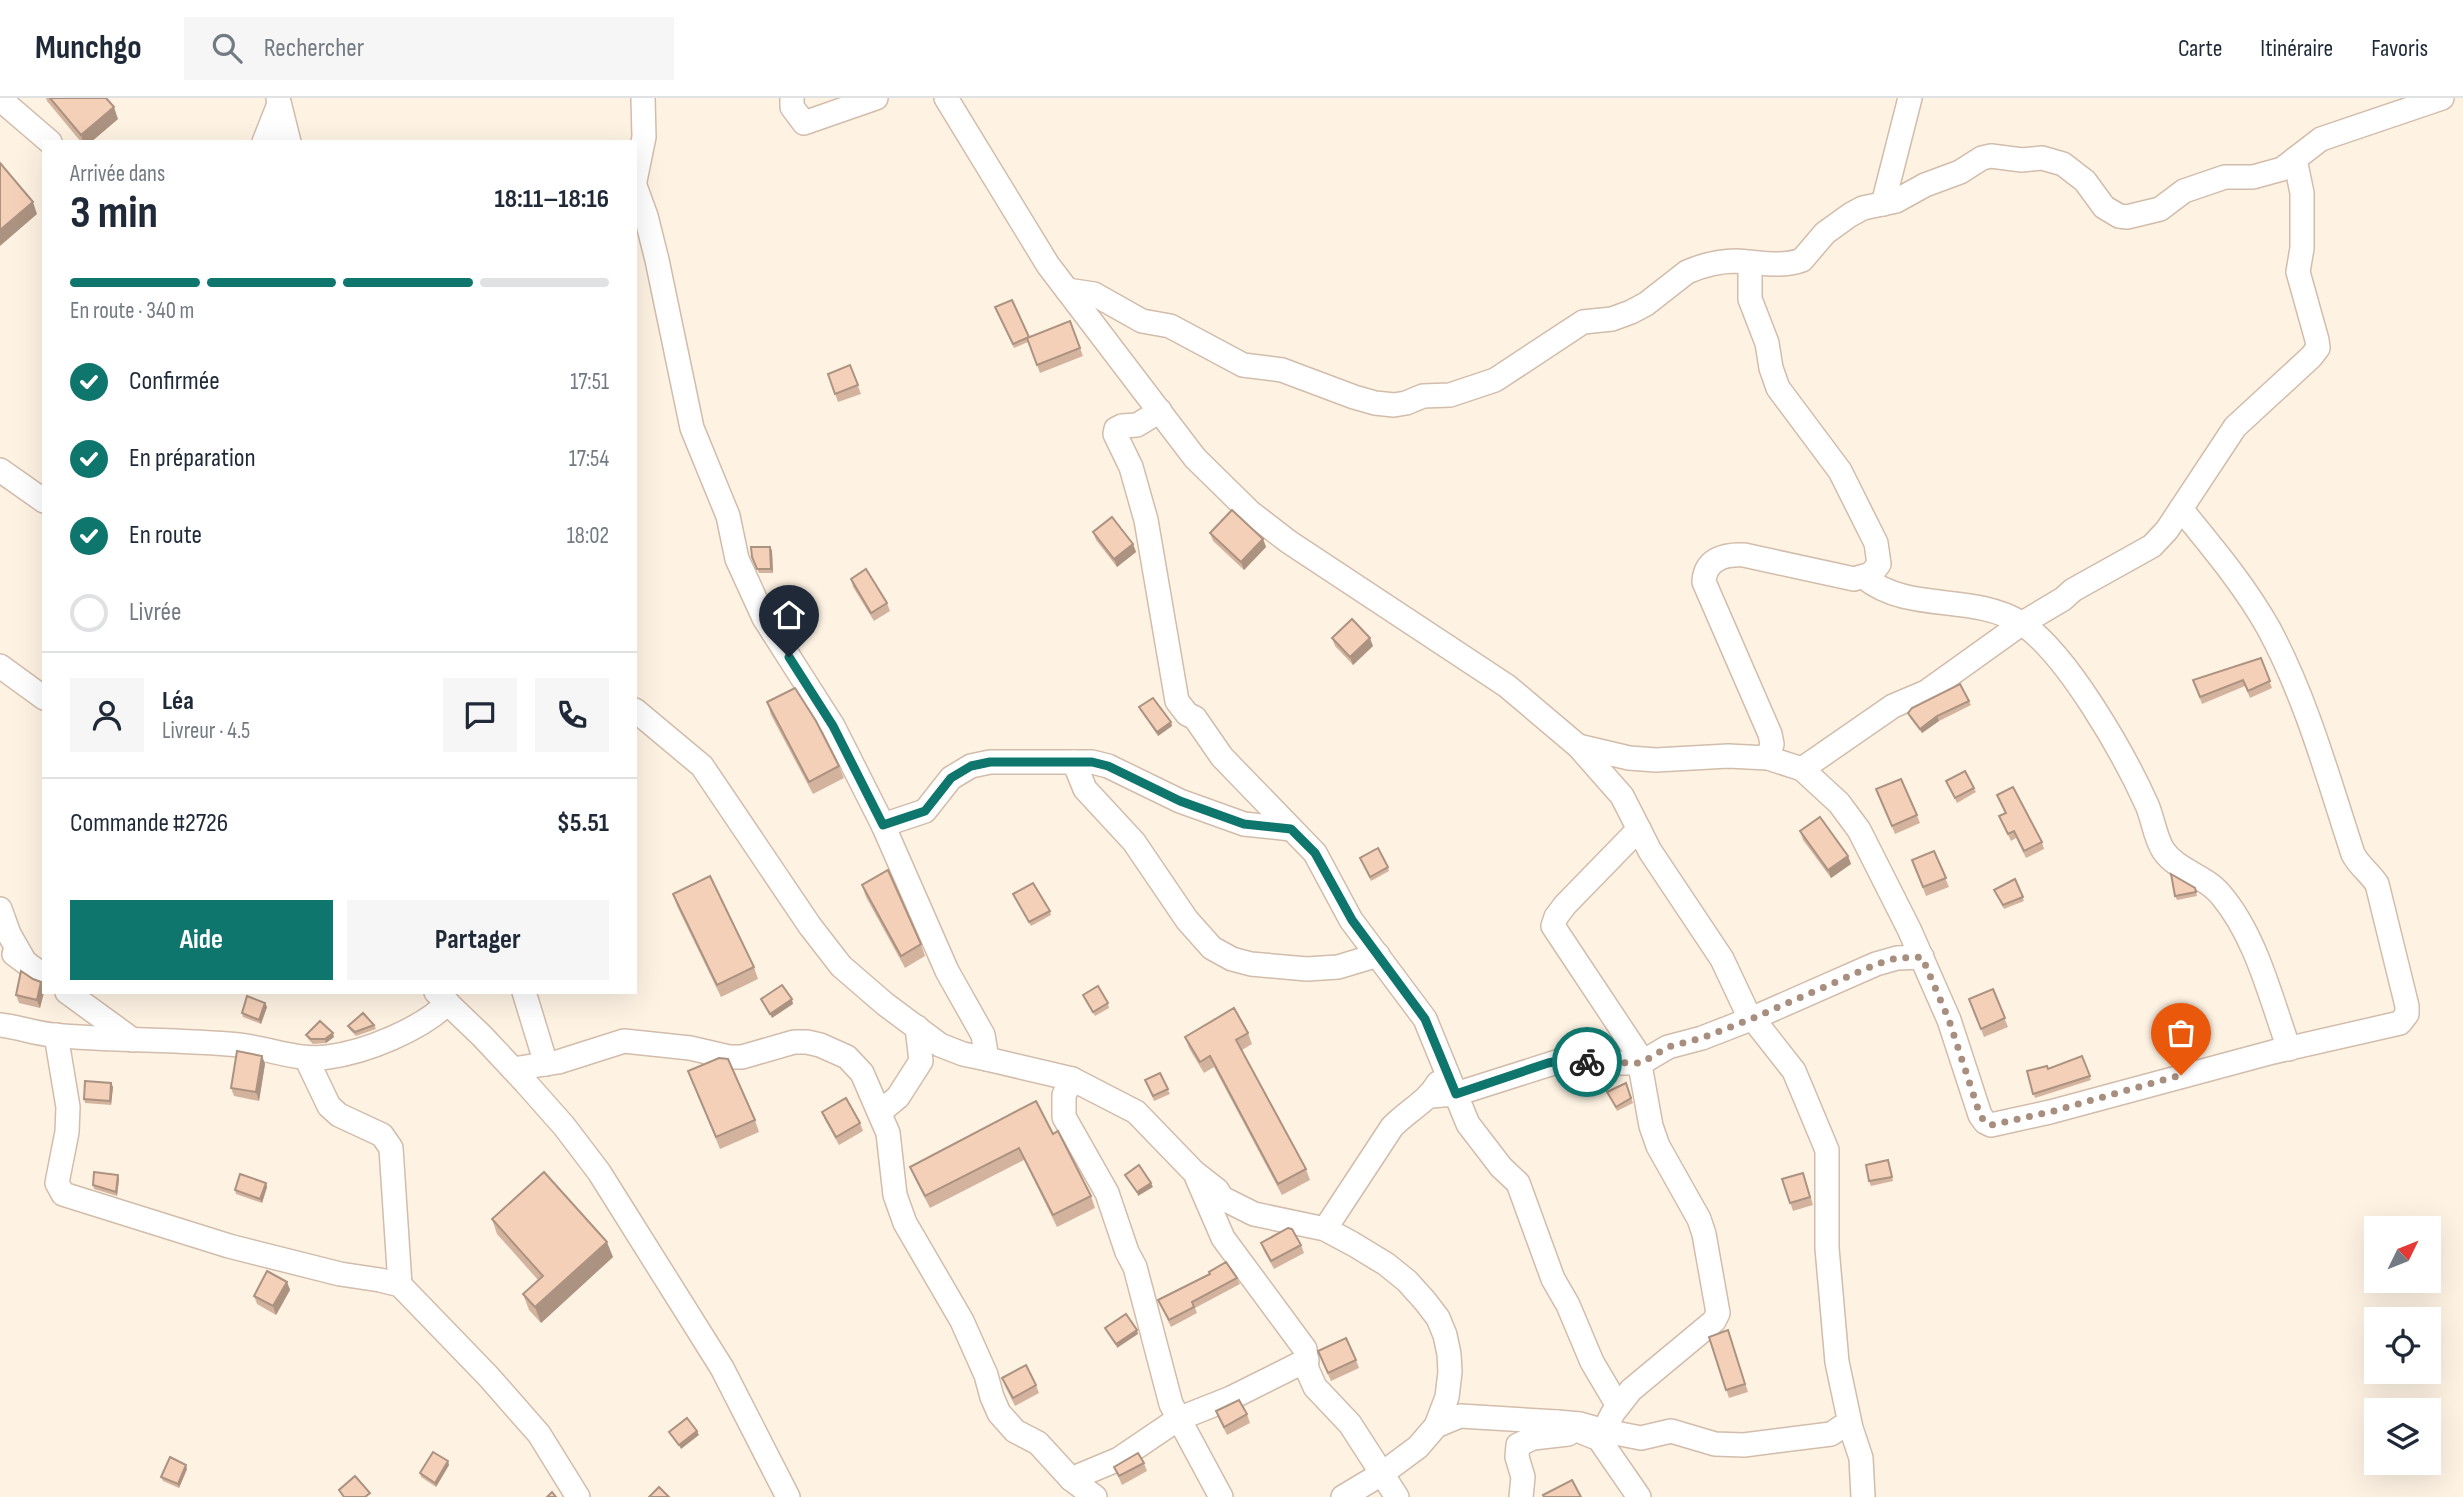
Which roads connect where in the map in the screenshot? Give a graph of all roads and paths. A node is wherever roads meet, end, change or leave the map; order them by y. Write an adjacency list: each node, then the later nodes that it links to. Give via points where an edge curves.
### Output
1 (643, 98): 13 (street, via 644,137)
2 (792, 98): 3 (street, via 792,107 804,123)
3 (876, 98)
4 (946, 98): 17 (street)
5 (1910, 98): 15 (street)
6 (2442, 98): 12 (street, via 2321,139)
7 (278, 101): 10 (street); 11 (street)
8 (7, 105): 9 (street)
9 (48, 140)
10 (265, 140)
11 (288, 140)
12 (2295, 159): 15 (street, via 2264,175 2225,177 2204,184 2184,191 2160,209 2127,217 2104,207 2063,164 2042,158 1982,158); 21 (street, via 2302,192 2298,272 2318,348 2235,427)
13 (637, 173)
14 (637, 189): 31 (street, via 657,260 692,428 728,516 737,559 764,618 833,726)
15 (1884, 204): 16 (street, via 1863,208 1842,220 1802,260)
16 (1751, 263): 17 (street, via 1727,262 1687,272 1646,304 1612,319 1583,322 1495,380 1450,395 1423,396 1394,405 1354,397 1282,370 1243,365 1176,329 1142,321 1094,294); 22 (street, via 1750,299 1778,388 1840,471 1876,542 1879,564)
17 (1067, 290): 18 (street)
18 (1160, 411): 27 (street, via 1195,458 1250,512 1507,685); 32 (street, via 1137,425 1116,429 1115,434 1131,467 1146,520 1177,701 1222,757)
19 (0, 470): 20 (street)
20 (42, 500)
21 (2181, 509): 23 (street, via 2152,546); 48 (street, via 2236,578 2269,629 2302,698 2353,854 2377,884 2407,1006 2400,1023)
22 (1865, 578): 23 (street, via 1892,593 1983,608); 28 (street, via 1731,554 1715,560 1704,575 1770,734)
23 (2021, 624): 30 (street, via 1926,692 1893,706); 48 (street, via 2064,665 2110,735 2147,806 2162,848 2173,862 2219,892 2235,912)
24 (1, 668): 25 (street)
25 (42, 697)
26 (637, 713): 45 (street, via 702,766 841,966)
27 (1578, 746): 28 (street, via 1656,760); 33 (street, via 1622,796)
28 (1768, 758): 30 (street)
29 (1074, 762): 31 (street, via 971,766 951,778 925,811); 32 (street, via 1108,766 1180,801 1244,824); 36 (street, via 1085,789 1134,842 1187,920 1212,948 1251,964 1307,969 1338,967)
30 (1802, 769): 37 (street, via 1839,803 1859,830)
31 (883, 825): 50 (street, via 947,971 983,1035)
32 (1291, 829): 36 (street, via 1315,853 1352,920)
33 (1639, 829): 43 (street, via 1722,959); 51 (street, via 1565,905 1553,926)
34 (0, 909): 38 (street)
35 (0, 944): 38 (street)
36 (1378, 955): 53 (street, via 1425,1019)
37 (1922, 957): 43 (street, via 1877,964); 48 (street, via 1949,1020 1980,1115 1991,1125)
38 (24, 962): 39 (street)
39 (42, 975)
40 (70, 994): 47 (street)
41 (525, 994): 52 (street)
42 (442, 998): 49 (street, via 435,1016 395,1036 345,1053); 54 (street)
43 (1751, 1019): 51 (street, via 1668,1047); 67 (street, via 1794,1071 1827,1150 1828,1248 1837,1362)
44 (0, 1025): 46 (street)
45 (917, 1027): 50 (street, via 940,1045); 58 (street, via 921,1061 898,1097)
46 (56, 1035): 47 (street); 61 (street, via 68,1107 57,1183 63,1194 229,1246)
47 (133, 1040): 49 (street, via 239,1045)
48 (2289, 1049)
49 (306, 1058): 61 (street, via 329,1106 382,1135 390,1148)
50 (987, 1059): 55 (street)
51 (1641, 1063): 56 (street, via 1563,1060); 64 (street, via 1658,1146 1704,1234 1718,1313)
52 (546, 1064): 54 (street); 58 (street, via 624,1041 729,1057 807,1042 855,1064)
53 (1446, 1068): 56 (street); 57 (street)
54 (513, 1069): 73 (street, via 599,1172 722,1368)
55 (1072, 1079): 59 (street, via 1136,1112); 66 (street, via 1064,1095 1064,1117 1107,1193 1135,1267 1165,1386)
56 (1456, 1094): 57 (street); 64 (street, via 1468,1124 1518,1183 1553,1279)
57 (1430, 1096): 60 (street, via 1392,1126)
58 (880, 1112): 71 (street, via 888,1133 895,1195 905,1223 962,1321 999,1413 1015,1431 1038,1443)
59 (1194, 1172): 60 (street, via 1222,1198 1254,1214); 62 (street, via 1223,1238 1302,1343)
60 (1325, 1229): 63 (street, via 1386,1264 1438,1318 1449,1354)
61 (400, 1285): 72 (street, via 539,1434)
62 (1307, 1360): 66 (street); 70 (street, via 1315,1387 1350,1424)
63 (1447, 1397): 65 (street); 68 (street)
64 (1618, 1406): 69 (street)
65 (1460, 1416): 68 (street); 69 (street, via 1580,1424)
66 (1178, 1419): 71 (street, via 1119,1459); 75 (street)
67 (1849, 1422): 69 (street, via 1831,1434 1744,1445 1715,1444 1671,1431 1641,1438); 80 (street, via 1861,1458)
68 (1436, 1426): 70 (street, via 1418,1447)
69 (1602, 1435): 78 (street, via 1533,1437 1518,1445); 79 (street)
70 (1383, 1473): 76 (street); 77 (street)
71 (1071, 1479): 74 (street)
72 (578, 1497)
73 (788, 1497)
74 (1095, 1497)
75 (1221, 1497)
76 (1343, 1497)
77 (1397, 1497)
78 (1521, 1497)
79 (1639, 1497)
80 (1863, 1497)

